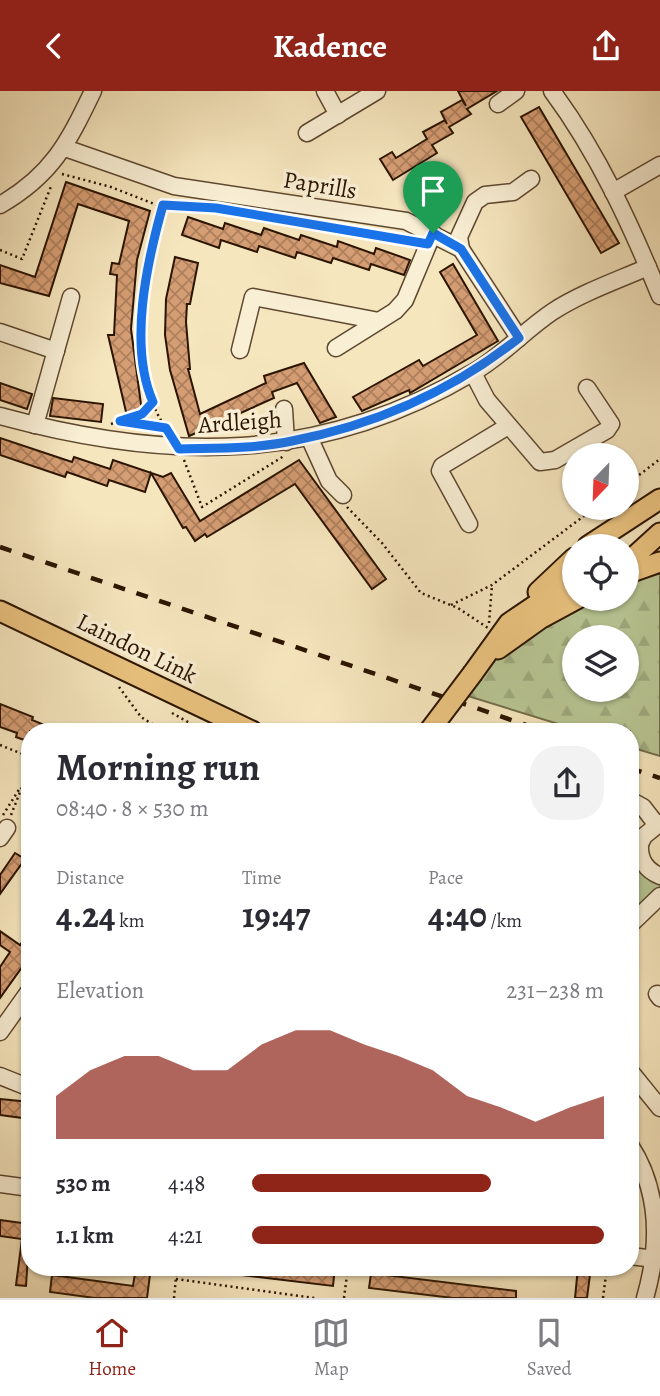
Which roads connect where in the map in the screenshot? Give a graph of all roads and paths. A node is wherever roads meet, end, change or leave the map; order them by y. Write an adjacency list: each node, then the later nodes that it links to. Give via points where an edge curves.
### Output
1 (93, 91): 9 (street)
2 (325, 91): 7 (street)
3 (377, 91): 7 (street)
4 (516, 91): 6 (street)
5 (552, 91): 12 (street)
6 (498, 104)
7 (338, 115): 8 (street)
8 (307, 133)
9 (65, 148): 13 (street, via 27,190); 17 (street, Paprills, via 174,186 406,221)
10 (660, 165): 12 (street)
11 (531, 179): 18 (street, via 513,192 485,195 475,202 459,237)
12 (613, 192): 20 (street)
13 (0, 205)
14 (163, 207): 15 (path); 19 (path, via 57,173 22,259); 31 (path, via 146,268 141,322)
15 (216, 208)
16 (242, 212): 17 (path)
17 (431, 238): 18 (street, Paprills); 23 (street, via 405,300)
18 (461, 249): 25 (street, Paprills)
19 (0, 250)
20 (648, 267): 21 (street); 25 (street, Ardleigh, via 574,299)
21 (660, 296)
22 (71, 297): 28 (street)
23 (379, 321): 26 (street); 27 (street, via 253,296)
24 (0, 332): 28 (street)
25 (519, 338): 29 (street, Ardleigh)
26 (336, 348)
27 (240, 350)
28 (56, 351): 35 (street)
29 (473, 373): 36 (street); 39 (street, Ardleigh, via 379,417)
30 (587, 388): 36 (street, via 611,424 555,460 540,462)
31 (153, 402): 34 (path, via 142,414); 38 (path)
32 (284, 409): 41 (street)
33 (0, 416): 35 (street, Ardleigh)
34 (120, 421): 37 (path); 38 (path)
35 (34, 425): 40 (street, Ardleigh)
36 (508, 426): 47 (street, via 440,471)
37 (102, 427)
38 (166, 428): 40 (path)
39 (309, 437): 41 (street, Ardleigh); 44 (street)
40 (179, 449): 41 (street, Ardleigh); 41 (path, via 202,507)
41 (287, 449)
42 (660, 459): 43 (path)
43 (639, 475)
44 (342, 498): 56 (path, via 421,593)
45 (660, 499): 49 (main road)
46 (579, 520): 54 (path)
47 (469, 524)
48 (660, 533): 50 (main road)
49 (606, 534)
50 (639, 552)
51 (660, 562): 53 (main road)
52 (562, 569): 59 (main road)
53 (639, 569)
54 (492, 585): 56 (path); 60 (path)
55 (562, 587): 59 (main road)
56 (450, 605): 60 (path)
57 (562, 608): 61 (main road, via 506,642)
58 (0, 611): 64 (main road, Laindon Link)
59 (501, 627): 60 (path); 61 (main road)
60 (489, 628)
61 (473, 673): 65 (main road, bridge)
62 (116, 683): 63 (path)
63 (150, 723)
64 (235, 723)
65 (435, 723)
66 (0, 745): 67 (path)
67 (21, 753)
68 (21, 788): 72 (path)
69 (21, 788): 72 (path)
70 (639, 805): 71 (street)
71 (658, 823): 73 (street)
72 (2, 829)
73 (640, 844): 74 (street, via 647,868)
74 (660, 876)
75 (660, 896): 76 (street)
76 (639, 916)
77 (21, 1003): 78 (street)
78 (0, 1032)
79 (0, 1076): 81 (street)
80 (639, 1082): 82 (street)
81 (21, 1084)
82 (660, 1108)
83 (639, 1162): 87 (street, via 652,1186 658,1231)
84 (0, 1184): 85 (street)
85 (21, 1187)
86 (639, 1257): 87 (street)
87 (655, 1259): 92 (street)
88 (176, 1276): 91 (path)
89 (347, 1276): 95 (path)
90 (606, 1276): 96 (path)
91 (176, 1279): 93 (path); 94 (path)
92 (648, 1297)
93 (174, 1298)
94 (315, 1298)
95 (344, 1298)
96 (603, 1298)

